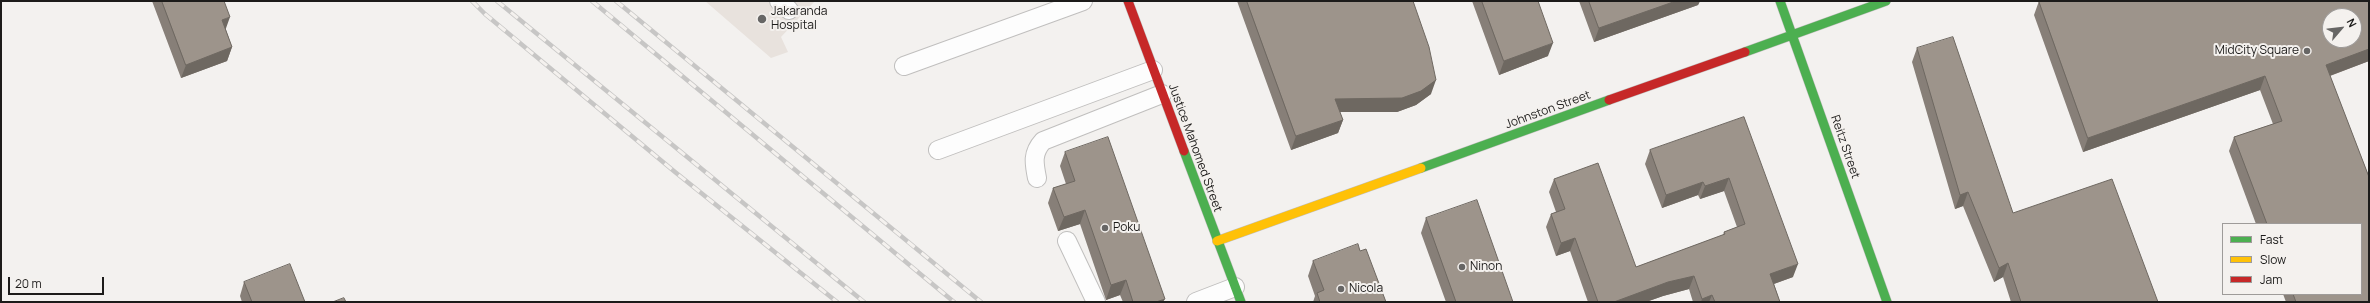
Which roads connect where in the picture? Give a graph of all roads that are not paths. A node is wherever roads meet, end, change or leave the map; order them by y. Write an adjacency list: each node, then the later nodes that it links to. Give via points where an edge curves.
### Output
1 (1083, 1): 6 (lane)
2 (1128, 1): 7 (street, Justice Mahomed Street)
3 (1780, 1): 5 (street, Reitz Street)
4 (1886, 1): 5 (street, Johnston Street)
5 (1793, 36): 12 (street, Johnston Street); 16 (street, Reitz Street)
6 (904, 66)
7 (1153, 70): 8 (street, Justice Mahomed Street); 9 (lane)
8 (1162, 94): 10 (lane, via 1043,141 1036,148 1034,158); 12 (street, Justice Mahomed Street)
9 (938, 150)
10 (1037, 178)
11 (1068, 241): 14 (lane)
12 (1217, 241): 13 (street, Justice Mahomed Street)
13 (1238, 294): 15 (lane)
14 (1096, 302)
15 (1196, 302)
16 (1886, 302)

